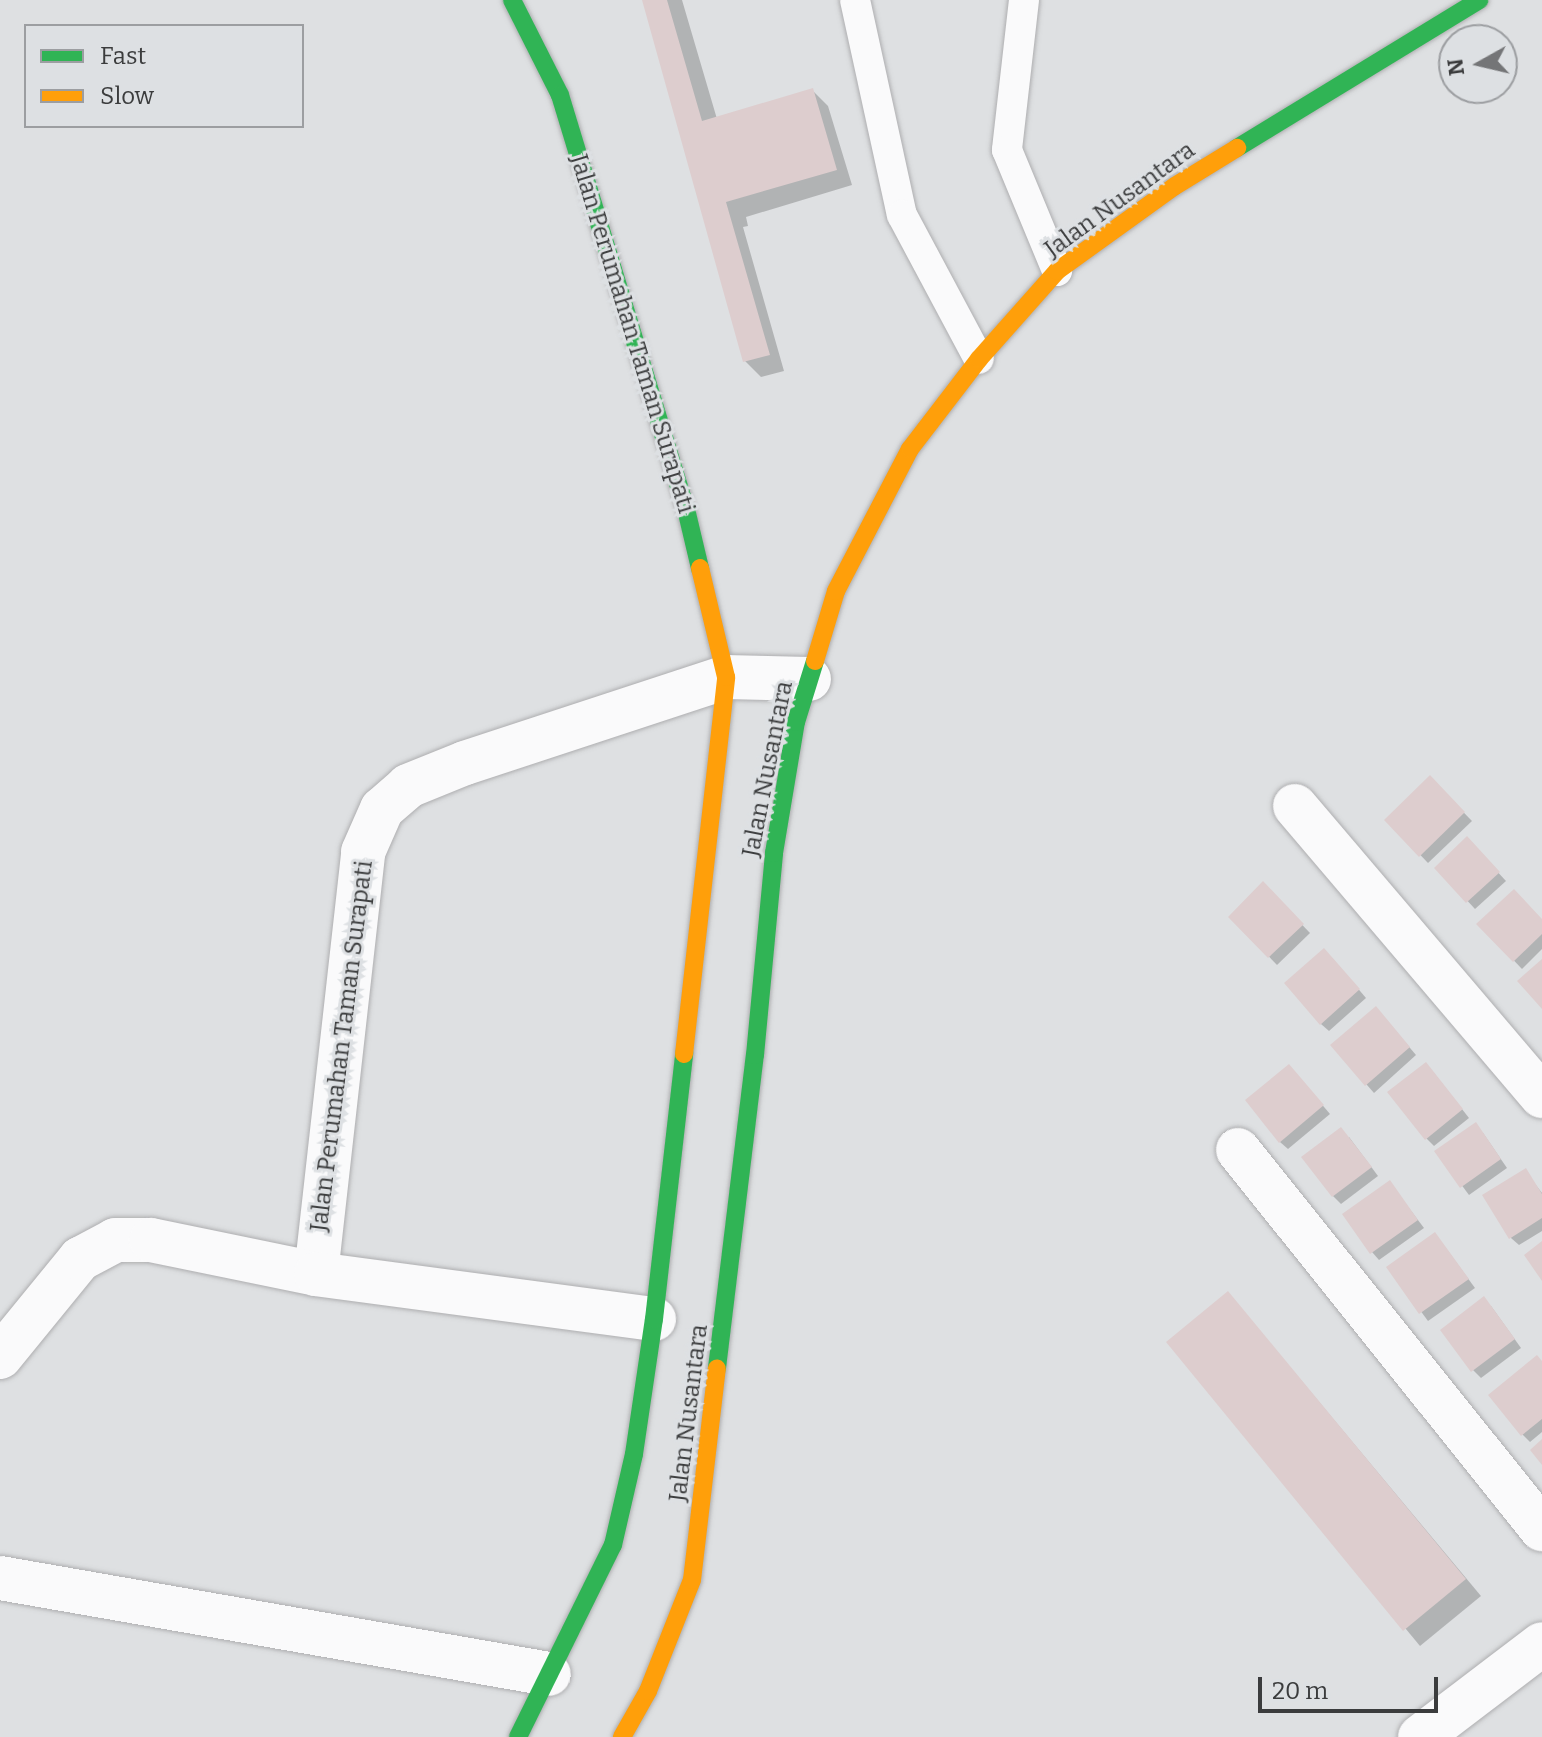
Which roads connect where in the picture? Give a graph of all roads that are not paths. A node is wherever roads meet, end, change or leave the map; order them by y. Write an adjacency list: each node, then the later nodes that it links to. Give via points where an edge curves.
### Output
1 (512, 0): 7 (street, Jalan Perumahan Taman Surapati, via 560,95 686,509)
2 (855, 0): 6 (lane, via 902,215)
3 (1024, 0): 5 (lane, via 1007,150)
4 (1479, 0): 5 (street, Jalan Nusantara, via 1175,186)
5 (1057, 271): 6 (street, Jalan Nusantara)
6 (979, 359): 8 (street, Jalan Nusantara, via 910,449 877,509 836,591)
7 (726, 677): 8 (street, Jalan Perumahan Taman Surapati); 12 (street, Jalan Perumahan Taman Surapati, via 465,763 408,786 382,809 363,852); 13 (street, Jalan Perumahan Taman Surapati)
8 (809, 679): 20 (street, Jalan Nusantara, via 796,722 774,853 692,1580 648,1691)
9 (1295, 806): 10 (street)
10 (1542, 1096)
11 (1238, 1150): 15 (street)
12 (316, 1274): 13 (street); 14 (street, via 151,1240 115,1240 80,1259)
13 (654, 1319): 18 (street, Jalan Perumahan Taman Surapati, via 634,1454 613,1545)
14 (0, 1357)
15 (1542, 1529)
16 (0, 1578): 18 (street)
17 (1542, 1644): 21 (street)
18 (549, 1674): 19 (street, Jalan Perumahan Taman Surapati)
19 (518, 1737)
20 (622, 1737)
21 (1420, 1737)

